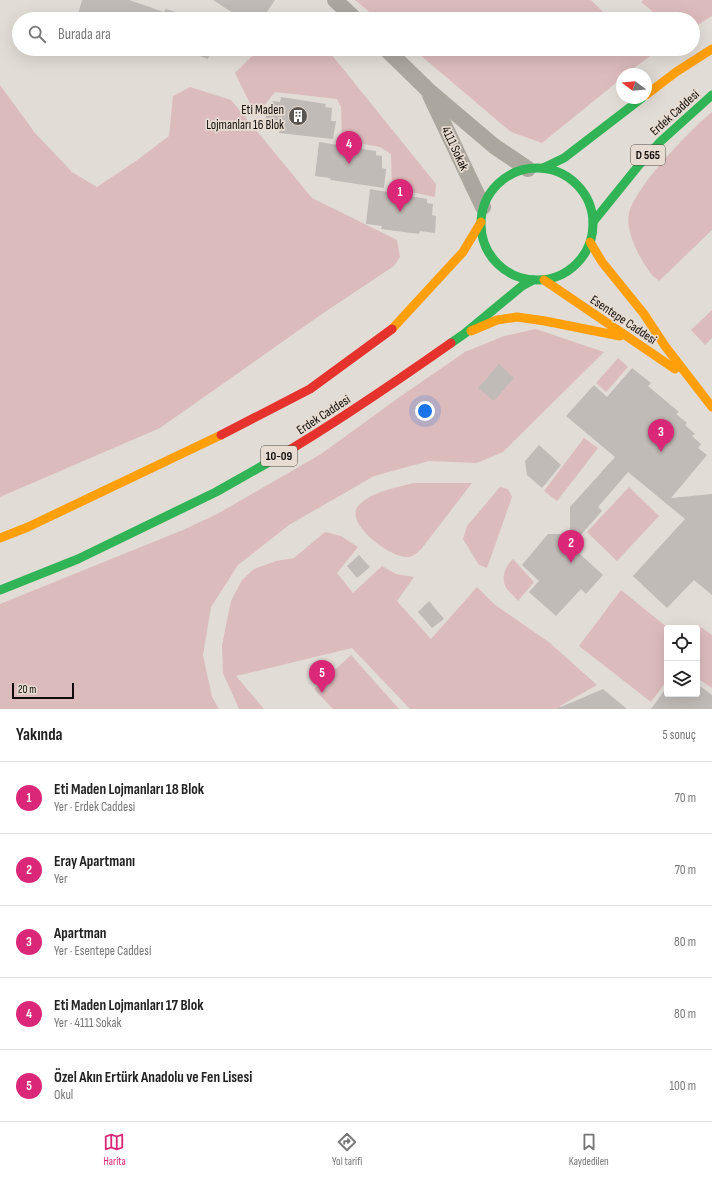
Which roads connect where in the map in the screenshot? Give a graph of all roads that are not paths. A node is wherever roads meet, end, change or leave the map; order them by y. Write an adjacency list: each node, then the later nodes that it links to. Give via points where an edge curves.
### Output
1 (335, 0): 2 (street)
2 (348, 12)
3 (712, 50): 6 (main road)
4 (393, 56): 5 (street, 4111 Sokak)
5 (428, 90): 9 (street, 4111 Sokak, via 494,146); 10 (street, 4111 Sokak)
6 (652, 90)
7 (712, 95): 11 (main road, Erdek Caddesi / D 565, via 661,141 634,170)
8 (634, 104): 9 (main road, via 564,158)
9 (536, 168): 10 (main road, via 513,173 500,182 490,193); 11 (main road, via 556,171 578,186 591,209)
10 (482, 215): 13 (main road, D 565, via 482,237 495,262 519,278); 19 (main road, via 463,252 393,328 310,389 210,442)
11 (593, 222): 12 (main road, D 565)
12 (590, 242): 14 (main road, D 565, via 577,264 556,277); 17 (main road, Esentepe Caddesi, via 602,262 644,314)
13 (533, 280): 14 (main road, D 565); 15 (main road, Erdek Caddesi / 10-09, via 522,286)
14 (544, 280): 16 (main road, Esentepe Caddesi)
15 (464, 334): 16 (main road, via 497,320 517,317); 20 (main road, Erdek Caddesi / 10-09, via 302,443 216,492 78,559)
16 (631, 339): 17 (main road, Esentepe Caddesi)
17 (690, 379): 18 (main road, Esentepe Caddesi)
18 (712, 408)
19 (0, 538)
20 (0, 590)

